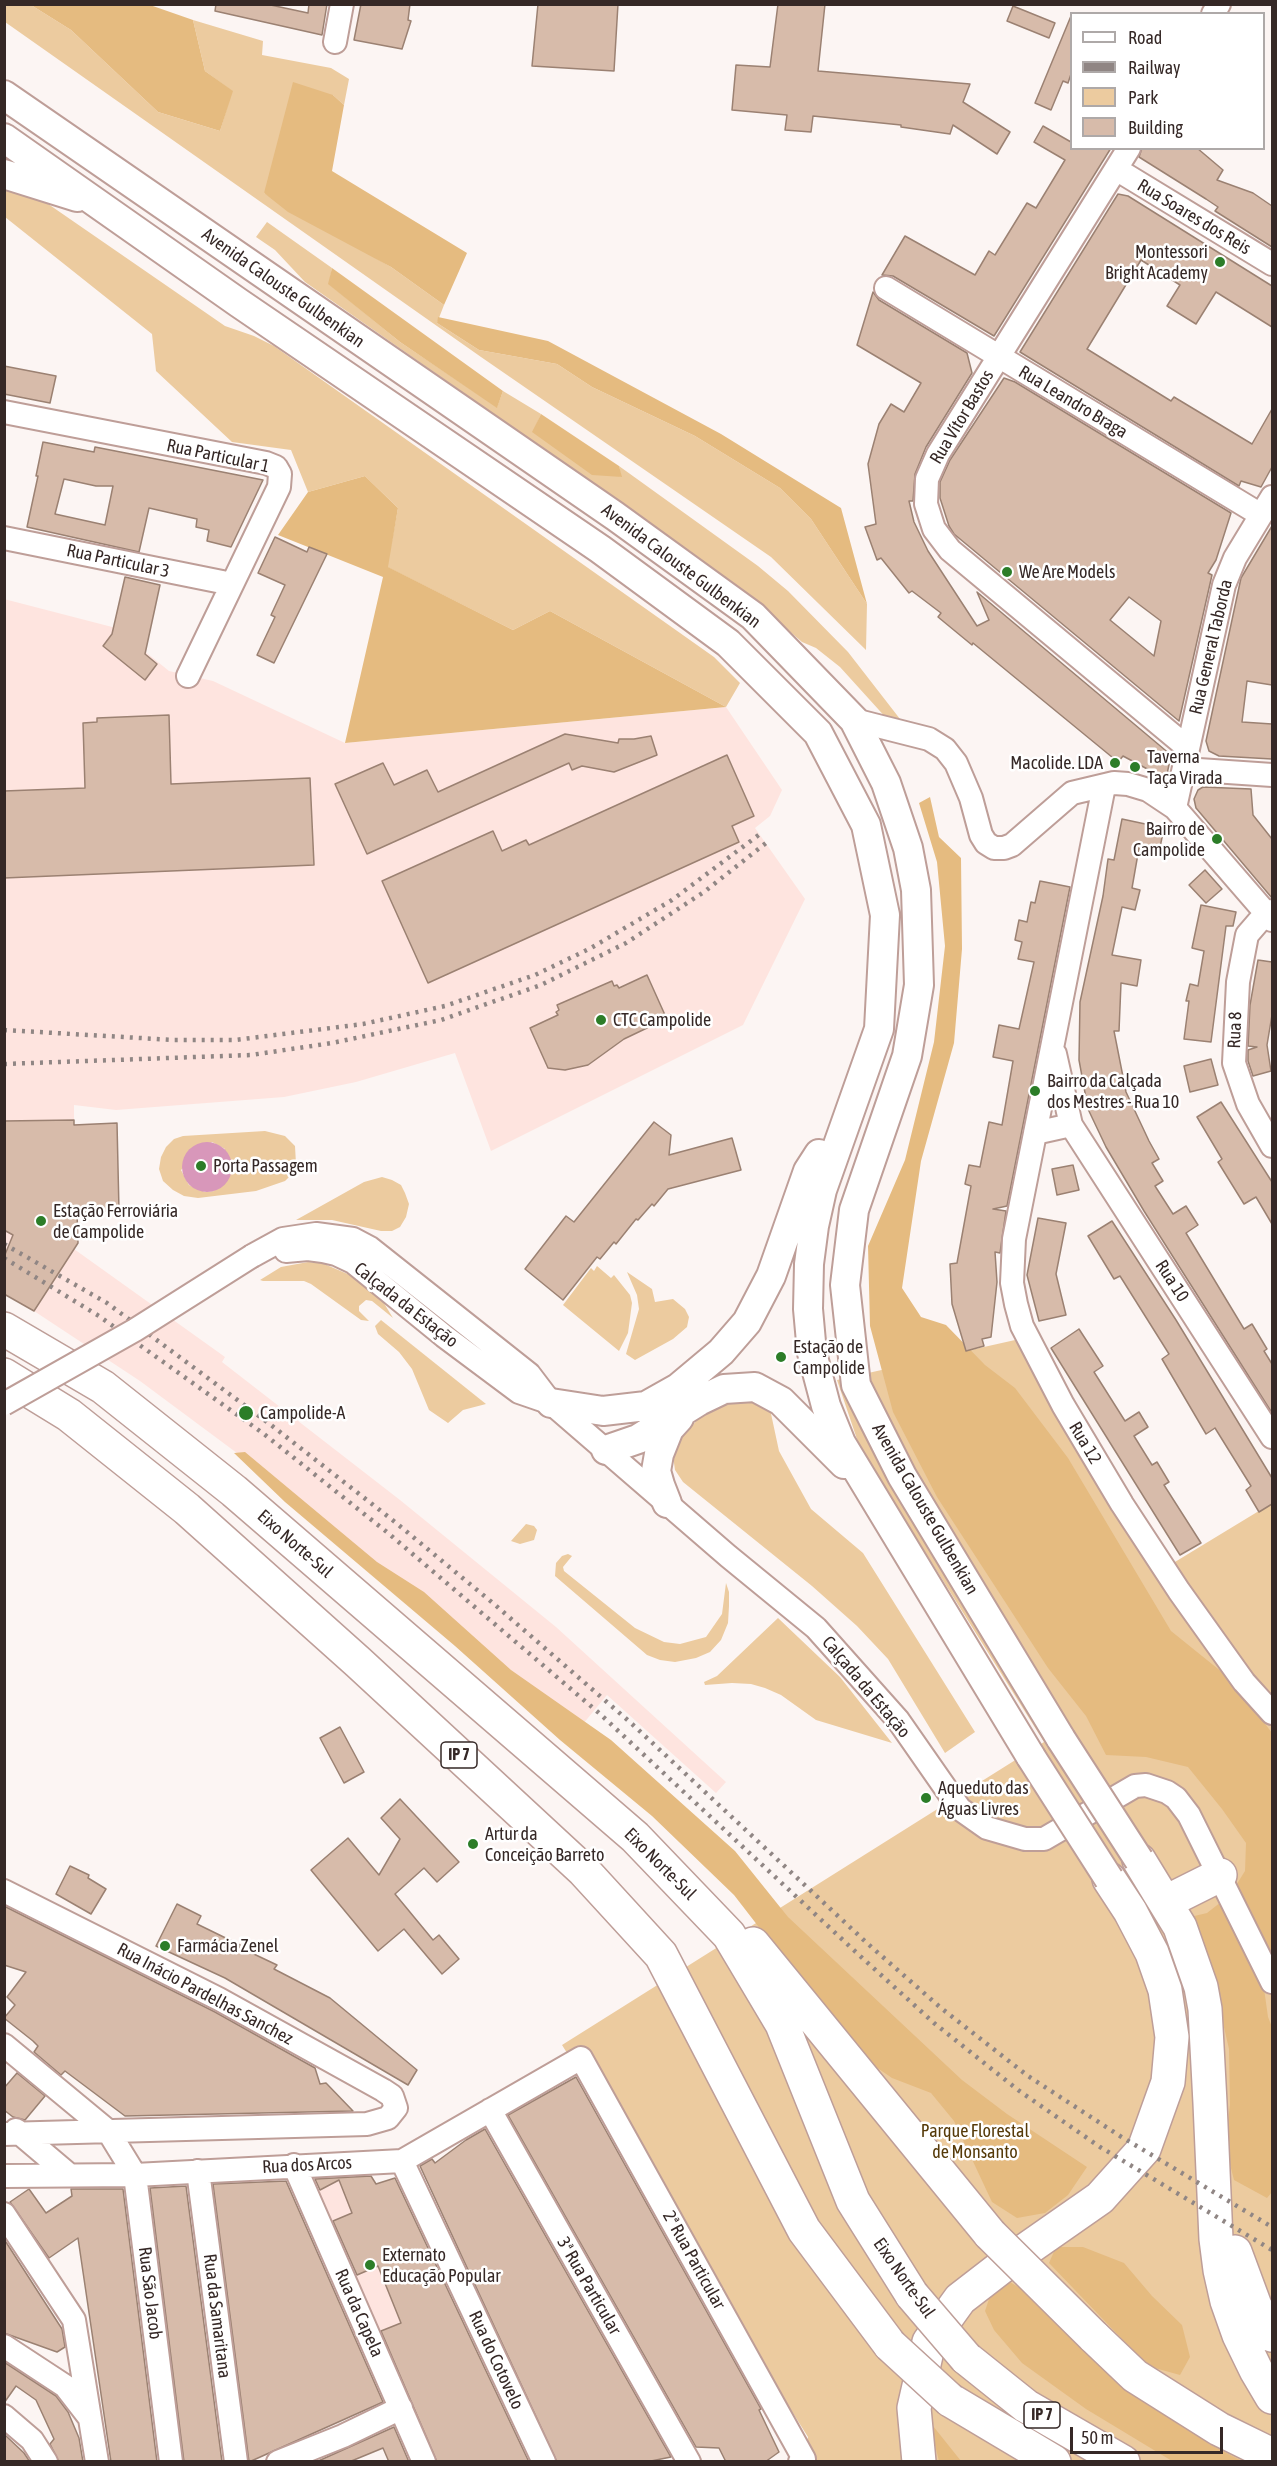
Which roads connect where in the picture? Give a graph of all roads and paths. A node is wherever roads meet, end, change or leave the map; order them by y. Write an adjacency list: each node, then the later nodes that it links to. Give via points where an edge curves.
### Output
1 (342, 4): 2 (street)
2 (335, 42)
3 (4, 94): 17 (main road, Avenida Calouste Gulbenkian, via 615,516 753,616)
4 (4, 138): 8 (main road, Avenida Calouste Gulbenkian)
5 (1128, 150): 6 (street, Rua Vítor Bastos)
6 (1116, 169): 9 (street, Rua Soares dos Reis); 11 (street, Rua Vítor Bastos)
7 (4, 174): 8 (main road)
8 (98, 203): 24 (main road, Avenida Calouste Gulbenkian, via 600,549 728,642 818,733 866,825 885,915 879,1029)
9 (1272, 264)
10 (886, 288): 11 (street, Rua Leandro Braga)
11 (999, 357): 13 (street, Rua Leandro Braga); 18 (street, Rua Vítor Bastos, via 931,466 925,492 928,517 950,550)
12 (4, 412): 15 (street, Rua Particular 1, via 276,466 279,487)
13 (1267, 506): 18 (street, Rua General Taborda, via 1235,558 1224,585)
14 (4, 538): 15 (street, Rua Particular 3)
15 (232, 584): 16 (street, Rua Particular 1)
16 (188, 676)
17 (854, 720): 20 (street, via 929,739 945,748 971,798 981,835 994,848 1012,844 1072,792); 40 (main road, Avenida Calouste Gulbenkian, bridge, via 886,783 908,848 916,890 919,986 907,1056 854,1210 845,1285 856,1385 902,1476)
18 (1186, 759): 19 (street); 21 (street, Rua General Taborda)
19 (1272, 775)
20 (1104, 786): 21 (street, via 1120,783 1140,787); 23 (street, Rua 10)
21 (1175, 808): 22 (street)
22 (1270, 915): 27 (street, Rua 8, via 1246,935 1238,982 1234,1063 1248,1104)
23 (1053, 1044): 25 (street, Rua 10); 26 (street, Rua 10)
24 (851, 1108): 32 (main road, via 808,1171 771,1276 747,1322 721,1352 678,1388); 36 (main road, Avenida Calouste Gulbenkian, via 816,1217 808,1309 812,1353 826,1406 840,1443)
25 (1071, 1125): 26 (street); 34 (street, Rua 10)
26 (1035, 1133): 38 (street, Rua 12, via 1012,1261 1012,1282 1022,1326 1063,1405 1128,1514 1244,1682)
27 (1272, 1146)
28 (4, 1329): 39 (highway, Eixo Norte-Sul / IP 7, via 103,1388 234,1491)
29 (4, 1375): 76 (highway, IP 7, bridge, via 69,1415 187,1509 584,1871 661,1955 804,2230 890,2345 950,2400)
30 (551, 1403): 31 (street, Calçada da Estação, bridge, via 529,1374 370,1248 353,1239 316,1234 284,1239 252,1256 135,1330); 32 (main road, via 603,1411); 35 (street, Calçada da Estação)
31 (4, 1404)
32 (646, 1406): 35 (main road)
33 (689, 1407): 35 (main road, via 638,1439); 36 (main road, via 724,1389 755,1387 781,1401); 37 (main road, via 669,1429 659,1454 656,1470)
34 (1272, 1437)
35 (606, 1450): 37 (street, Calçada da Estação)
36 (862, 1482): 42 (main road, Avenida Calouste Gulbenkian, bridge)
37 (668, 1503): 41 (street, Calçada da Estação, via 816,1628 898,1720 960,1809 987,1828 1025,1839 1044,1839 1126,1790 1146,1785 1158,1787 1183,1806)
38 (1272, 1713)
39 (635, 1837): 65 (highway, bridge, via 695,1875 990,2234 1093,2336 1135,2376 1219,2429); 77 (highway, Eixo Norte-Sul / IP 7, bridge, via 729,1935 782,2024 853,2201 912,2295 966,2358 1026,2406)
40 (1139, 1860): 44 (highway)
41 (1220, 1875): 44 (highway); 45 (street, Calçada da Estação)
42 (1109, 1880): 75 (highway, via 1152,1953 1165,1990 1172,2037 1168,2082 1144,2149 1100,2198 960,2299 929,2342 914,2409)
43 (4, 1891): 51 (street, Rua Inácio Pardelhas Sanchez, via 219,1999 383,2090 392,2096 396,2108 388,2118 367,2124)
44 (1166, 1902): 48 (highway, via 1180,1928 1201,1987)
45 (1272, 1982)
46 (4, 2045): 51 (street)
47 (581, 2058): 49 (street, Rua dos Arcos); 74 (street, 2ª Rua Particular, via 804,2459)
48 (1210, 2103): 59 (highway, via 1235,2253 1255,2306); 61 (highway, via 1216,2239 1227,2301 1239,2335)
49 (490, 2110): 52 (street, Rua dos Arcos); 73 (street, 3ª Rua Particular)
50 (10, 2130): 51 (street); 55 (street)
51 (108, 2131): 56 (street, Rua São Jacob)
52 (402, 2161): 53 (street, Rua dos Arcos); 72 (street, Rua do Cotovelo)
53 (294, 2165): 54 (street, Rua dos Arcos); 62 (street, Rua da Capela)
54 (198, 2171): 56 (street, Rua dos Arcos); 69 (street, Rua da Samaritana)
55 (68, 2174): 56 (street, Rua dos Arcos); 57 (street, Rua dos Arcos)
56 (135, 2175): 68 (street, Rua São Jacob)
57 (4, 2176)
58 (4, 2214): 64 (street, via 74,2320)
59 (1272, 2335)
60 (4, 2346): 64 (street, via 65,2386)
61 (1272, 2397)
62 (401, 2408): 70 (street); 71 (street, Rua da Capela)
63 (4, 2416): 66 (street, via 32,2440)
64 (92, 2421): 67 (street)
65 (1272, 2455)
66 (46, 2462)
67 (97, 2462)
68 (171, 2462)
69 (236, 2462)
70 (278, 2462)
71 (424, 2462)
72 (544, 2462)
73 (689, 2462)
74 (800, 2462)
75 (919, 2462)
76 (1054, 2462)
77 (1123, 2462)

